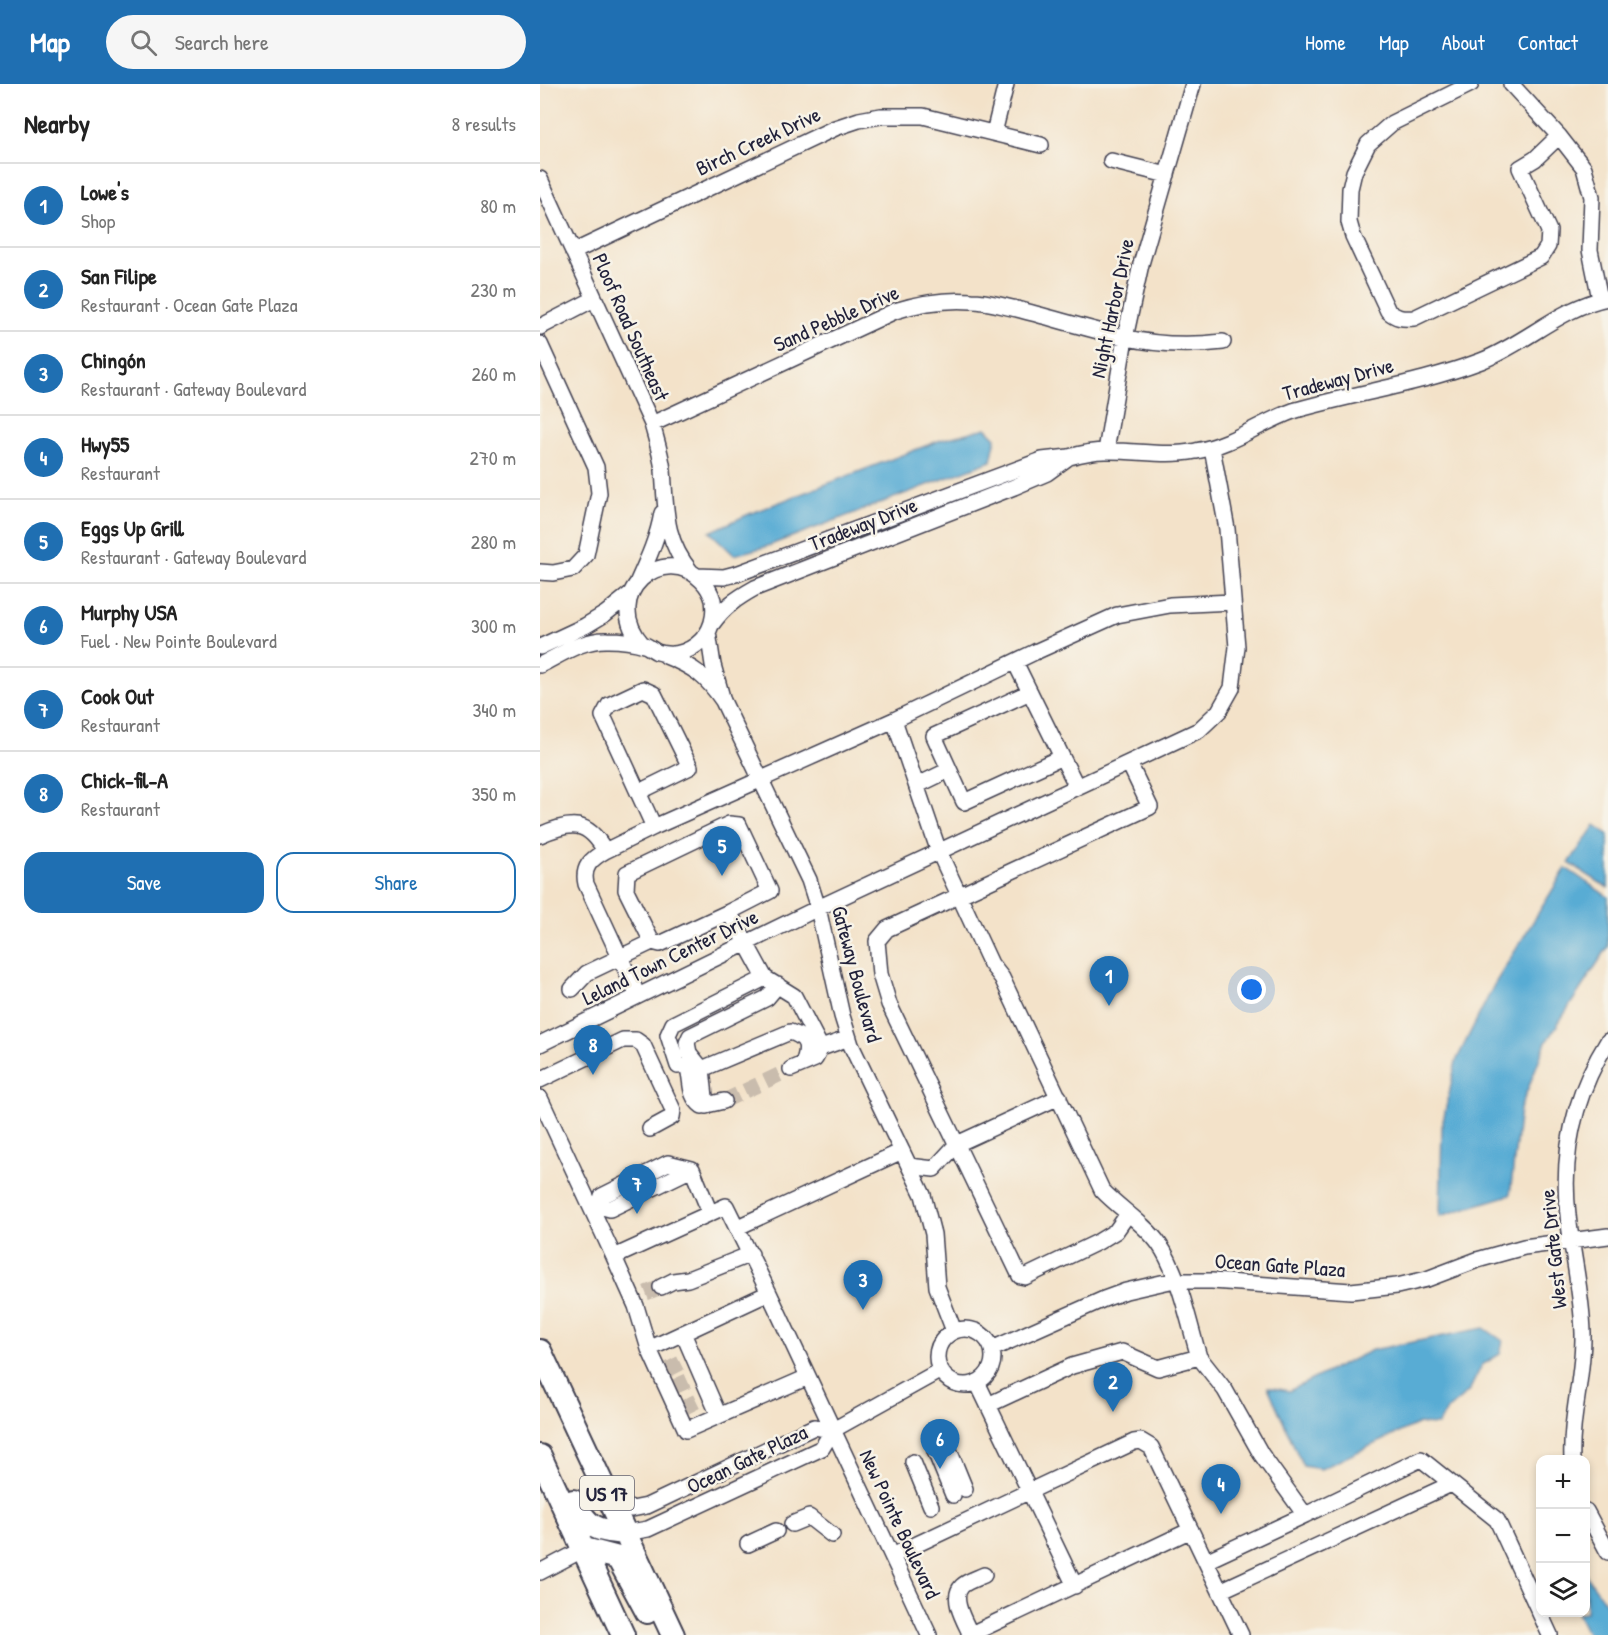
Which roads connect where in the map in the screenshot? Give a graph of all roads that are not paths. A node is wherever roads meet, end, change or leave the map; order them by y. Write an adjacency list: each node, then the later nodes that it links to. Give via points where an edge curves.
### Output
1 (1006, 84): 5 (street)
2 (1193, 84): 9 (street, Night Harbor Drive)
3 (1471, 84): 6 (street, via 1392,123 1368,144 1354,172 1349,222 1388,311 1395,317 1414,318 1541,257 1548,246 1549,231 1520,168)
4 (1511, 84): 6 (street)
5 (994, 133): 7 (street, Birch Creek Drive); 11 (street, Birch Creek Drive, via 923,116 859,120 807,140)
6 (1559, 136): 12 (street, via 1576,156 1589,182 1592,270)
7 (1041, 145)
8 (1111, 161): 9 (street)
9 (1167, 175): 15 (street, Night Harbor Drive)
10 (540, 179): 11 (street, Ploof Road Southeast)
11 (573, 252): 13 (street, Ploof Road Southeast)
12 (1604, 298): 19 (street, Tradeway Drive, via 1573,310 1481,361 1293,411)
13 (594, 299): 14 (street); 18 (street, Ploof Road Southeast)
14 (540, 327)
15 (1125, 338): 16 (street, Sand Pebble Drive, via 1169,344); 18 (street, Sand Pebble Drive, via 972,300 924,303 895,311); 20 (street, Night Harbor Drive)
16 (1223, 342)
17 (540, 344): 23 (street, via 596,467 600,493 586,555 573,569)
18 (652, 424): 22 (street, Ploof Road Southeast)
19 (1212, 448): 20 (street, Tradeway Drive, via 1159,454); 26 (street, Leland Town Center Drive, via 1227,528)
20 (1106, 451): 21 (street, Tradeway Drive)
21 (1069, 457): 24 (street, Tradeway Drive, via 1042,460 739,573 724,577); 27 (street, Tradeway Drive, via 1047,473 1014,487 755,588 721,611)
22 (664, 498): 24 (street, Ploof Road Southeast, via 670,534 683,562); 25 (street, Ploof Road Southeast, via 660,525)
23 (540, 572)
24 (694, 574): 25 (street, via 677,567 663,567 649,572); 27 (street, via 712,598)
25 (634, 588): 28 (street, Ploof Road Southeast, via 605,614); 29 (street, via 627,608 628,622)
26 (1232, 602): 30 (street, via 1170,605 1117,615); 36 (street, Leland Town Center Drive, via 1237,647 1232,688 1219,711 1199,730)
27 (710, 628): 29 (street, via 701,642 679,653); 33 (street, via 713,665)
28 (540, 647)
29 (649, 648): 31 (street, via 608,640 589,642); 33 (street, via 702,675)
30 (1016, 662): 32 (street); 34 (street)
31 (540, 665)
32 (1030, 692): 35 (street); 37 (street, via 934,736)
33 (723, 700): 38 (street, Gateway Boulevard)
34 (894, 720): 38 (street); 39 (street)
35 (1062, 757): 37 (street, via 964,802); 40 (street)
36 (1129, 764): 40 (street, Leland Town Center Drive); 48 (street, via 1150,807)
37 (949, 770): 39 (street)
38 (761, 779): 42 (street); 49 (street, Gateway Boulevard, via 805,869)
39 (918, 784): 47 (street)
40 (1077, 787): 47 (street, Leland Town Center Drive)
41 (639, 792): 41 (street, via 603,716 609,705 643,689 654,694 690,767); 43 (street)
42 (683, 815): 43 (street); 45 (street)
43 (654, 827): 46 (street)
44 (540, 835): 46 (street, via 565,826 583,827 597,836)
45 (696, 840): 50 (street, via 729,824 739,825 770,891); 51 (street, via 627,873 626,890)
46 (605, 851): 53 (street, via 588,863 584,878)
47 (939, 852): 48 (street); 49 (street, Leland Town Center Drive)
48 (959, 894): 63 (street); 68 (street, via 887,929 877,942 880,974 889,1004)
49 (819, 908): 52 (street, Leland Town Center Drive); 57 (street, Gateway Boulevard)
50 (729, 912): 51 (street, via 660,944); 52 (street)
51 (652, 942): 53 (street)
52 (746, 944): 54 (street); 56 (street, Leland Town Center Drive)
53 (621, 958): 55 (street, via 587,973); 56 (street)
54 (771, 982): 60 (street, via 794,996); 61 (street, via 766,998 690,1036 689,1053); 66 (street, via 673,1024 668,1035 695,1101)
55 (572, 989)
56 (639, 996): 59 (street, Leland Town Center Drive)
57 (849, 1038): 60 (street); 69 (street, Gateway Boulevard)
58 (1608, 1041): 76 (street, West Gate Drive, via 1588,1077 1571,1128 1566,1183)
59 (540, 1044)
60 (821, 1048): 61 (street, via 815,1059 797,1067 807,1053 807,1044 800,1035 790,1032)
61 (702, 1069): 66 (street)
62 (540, 1080): 67 (street, via 624,1040 636,1040 643,1045 673,1110 672,1117)
63 (1059, 1097): 68 (street); 73 (street, via 1102,1190)
64 (540, 1098): 71 (street)
65 (724, 1101): 66 (street)
66 (706, 1106)
67 (650, 1129)
68 (957, 1144): 70 (street, via 934,1169); 73 (street, via 1020,1276 1098,1242 1116,1231)
69 (902, 1151): 70 (street, Gateway Boulevard); 74 (street)
70 (909, 1166): 82 (street, Gateway Boulevard, via 927,1209 937,1287)
71 (596, 1208): 72 (street, via 602,1196 668,1164 692,1168); 78 (street)
72 (710, 1213): 74 (street, New Pointe Boulevard, via 726,1206); 78 (street)
73 (1128, 1214): 79 (street, via 1160,1245)
74 (738, 1227): 77 (street, New Pointe Boulevard)
75 (1608, 1236): 76 (street, Ocean Gate Plaza)
76 (1571, 1240): 79 (street, Ocean Gate Plaza, via 1500,1253 1427,1279 1373,1290); 96 (street, West Gate Drive, via 1583,1332)
77 (751, 1254): 80 (street); 81 (street, New Pointe Boulevard)
78 (614, 1257): 80 (street)
79 (1177, 1281): 85 (street, Ocean Gate Plaza, via 1126,1291); 87 (street)
80 (646, 1293): 84 (street)
81 (769, 1293): 83 (street); 89 (street, New Pointe Boulevard)
82 (954, 1331): 85 (street, via 977,1331); 88 (street, via 940,1344)
83 (683, 1333): 84 (street); 92 (street, via 688,1360 705,1397)
84 (649, 1349): 92 (street, via 664,1371 686,1430)
85 (992, 1349): 90 (street, via 992,1364)
86 (540, 1352): 102 (highway, US 17)
87 (1199, 1358): 91 (street, via 1158,1368 1122,1352 1072,1366); 104 (street, via 1225,1390 1261,1454)
88 (941, 1370): 90 (street, via 954,1382); 93 (street, Ocean Gate Plaza)
89 (808, 1377): 92 (street); 93 (street, New Pointe Boulevard)
90 (977, 1382): 91 (street)
91 (988, 1405): 101 (street)
92 (719, 1416)
93 (833, 1430): 102 (street, via 814,1427 647,1506 632,1509); 109 (street, Ocean Gate Plaza, via 822,1448 648,1529); 114 (street, New Pointe Boulevard)
94 (941, 1448): 100 (street)
95 (540, 1449): 109 (highway, via 588,1524)
96 (1572, 1455)
97 (540, 1456): 112 (highway, US 17)
98 (913, 1462): 103 (street)
99 (1451, 1484): 104 (street, via 1421,1459); 119 (street); 126 (street, via 1497,1520)
100 (959, 1492)
101 (1028, 1492): 107 (street, via 1141,1441 1151,1447); 114 (street); 118 (street)
102 (612, 1503): 109 (highway, US 17)
103 (931, 1506)
104 (1305, 1515): 115 (street)
105 (1590, 1518): 113 (street)
106 (792, 1524): 110 (street, via 809,1516)
107 (1191, 1530): 115 (street); 118 (street)
108 (776, 1531): 111 (street)
109 (625, 1533): 122 (highway, US 17)
110 (832, 1535)
111 (748, 1544)
112 (584, 1549): 116 (street); 120 (highway, US 17); 121 (highway, via 618,1558)
113 (1608, 1552)
114 (891, 1556): 123 (street, New Pointe Boulevard)
115 (1206, 1561): 119 (street)
116 (540, 1572)
117 (984, 1575): 124 (street, via 962,1586 957,1597)
118 (1075, 1586): 124 (street)
119 (1220, 1591): 125 (street)
120 (623, 1635)
121 (659, 1635)
122 (673, 1635)
123 (929, 1635)
124 (970, 1635)
125 (1241, 1635)
126 (1550, 1635)

